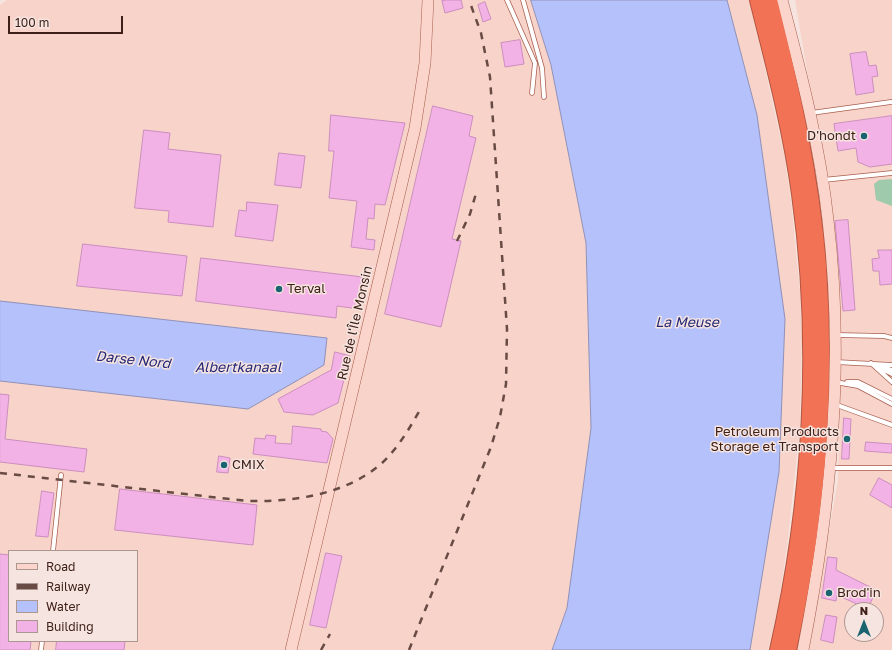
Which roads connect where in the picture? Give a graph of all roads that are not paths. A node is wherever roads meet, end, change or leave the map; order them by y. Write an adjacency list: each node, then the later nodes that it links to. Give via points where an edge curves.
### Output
1 (428, 0): 34 (street, Rue de l'Île Monsin, via 425,63 415,128)
2 (508, 0): 7 (lane, via 535,63)
3 (523, 0): 8 (lane, via 542,68)
4 (757, 0): 35 (highway, via 786,120 799,193 807,267 810,343 809,422 802,500)
5 (770, 0): 36 (highway, via 810,190 819,266 822,350 820,422 813,502 803,580)
6 (782, 0): 10 (street)
7 (532, 93)
8 (544, 97)
9 (891, 102): 10 (lane)
10 (809, 113): 12 (street)
11 (892, 172): 12 (lane)
12 (823, 180): 13 (street, via 832,261)
13 (835, 335): 15 (lane); 18 (street)
14 (892, 335): 15 (lane)
15 (884, 336): 16 (lane); 17 (lane)
16 (892, 338)
17 (892, 342)
18 (836, 362): 19 (lane); 24 (street)
19 (871, 363): 20 (lane); 21 (lane); 22 (lane); 23 (lane); 25 (lane)
20 (892, 365)
21 (892, 370)
22 (892, 374)
23 (892, 378)
24 (835, 382): 26 (lane, via 858,382); 27 (street); 28 (lane, via 858,386)
25 (892, 382)
26 (892, 399)
27 (834, 404): 29 (lane); 30 (street)
28 (892, 404)
29 (892, 425)
30 (830, 468): 31 (lane); 37 (street, via 818,576)
31 (892, 468)
32 (61, 475): 33 (lane)
33 (53, 550)
34 (291, 650)
35 (777, 650)
36 (789, 650)
37 (803, 650)

